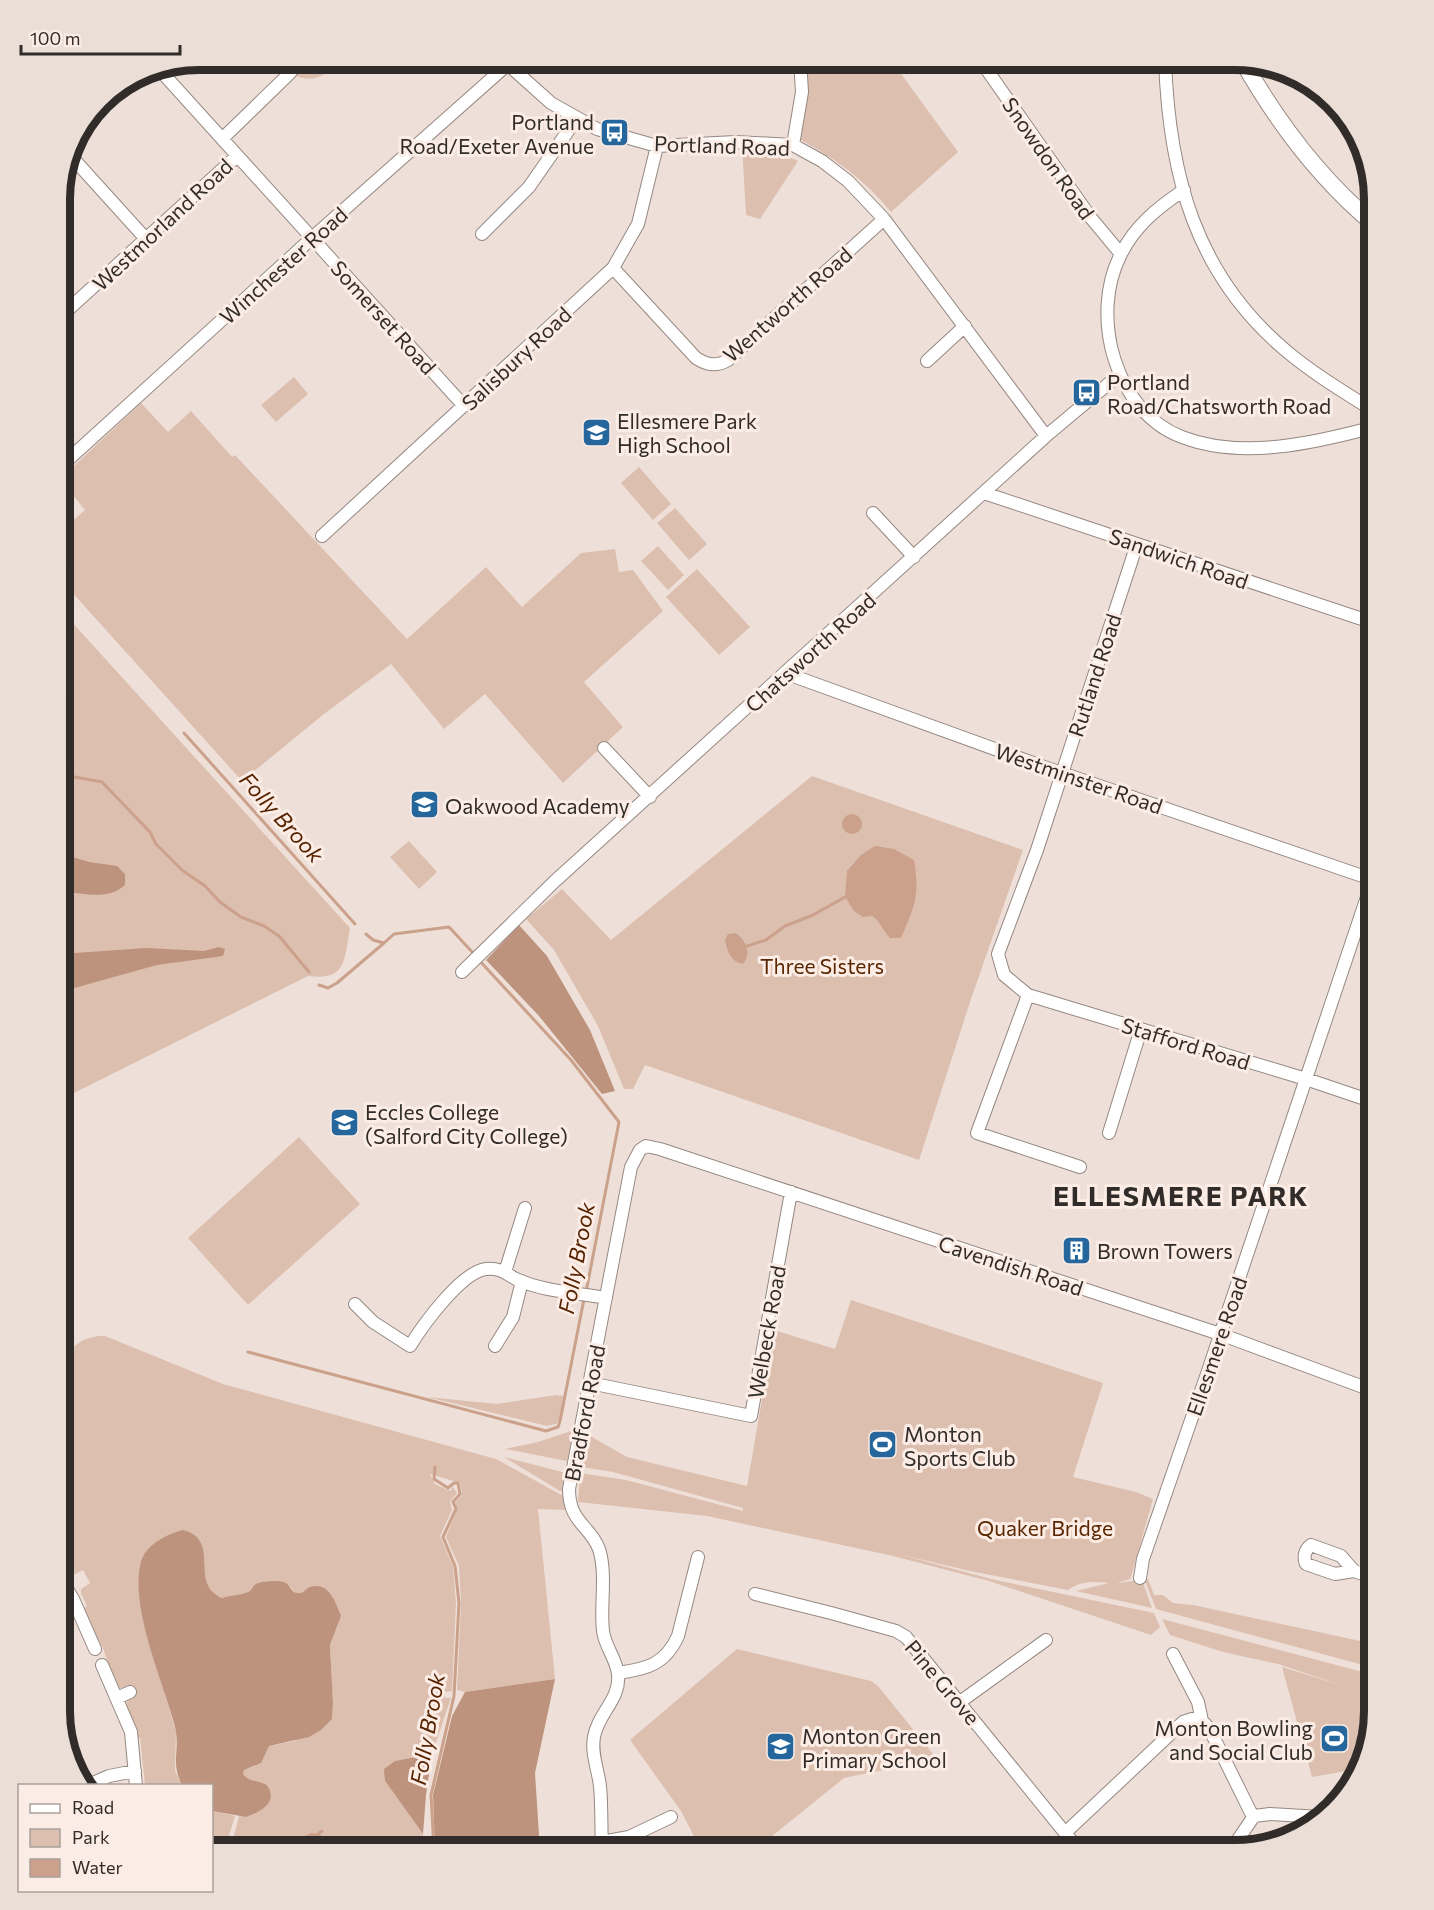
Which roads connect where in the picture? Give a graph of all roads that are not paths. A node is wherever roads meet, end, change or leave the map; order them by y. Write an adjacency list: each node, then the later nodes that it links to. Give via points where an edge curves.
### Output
1 (292, 70): 10 (street)
2 (496, 70): 19 (street, Winchester Road)
3 (514, 70): 9 (street, Portland Road, via 551,104)
4 (801, 71): 11 (street, via 802,92)
5 (987, 71): 21 (street, Snowdon Road, via 1098,228)
6 (1166, 71): 15 (street, via 1171,126)
7 (1249, 72): 16 (main road, via 1307,155)
8 (165, 75): 10 (street, Somerset Road)
9 (577, 118): 12 (street, Portland Road, via 597,129); 18 (street, via 529,187)
10 (222, 139): 13 (street, Somerset Road)
11 (792, 145): 12 (street, Portland Road, via 736,142); 17 (street, Portland Road, via 848,180)
12 (657, 146): 22 (street, Salisbury Road, via 638,224)
13 (237, 156): 19 (street, Somerset Road); 20 (street, Westmorland Road)
14 (76, 162): 20 (street)
15 (1184, 190): 21 (street, via 1142,223); 27 (street, via 1212,263 1247,313 1287,351)
16 (1364, 215)
17 (884, 219): 22 (street, Wentworth Road, via 721,364 696,358); 24 (street, Portland Road)
18 (482, 234)
19 (312, 238): 28 (street, Somerset Road); 31 (street, Winchester Road)
20 (147, 239): 23 (street, Westmorland Road)
21 (1121, 254): 26 (street, via 1112,280 1108,323)
22 (613, 268): 28 (street, Salisbury Road)
23 (71, 307)
24 (964, 326): 25 (street); 30 (street, Portland Road)
25 (927, 361)
26 (1120, 374): 29 (street, via 1136,402 1156,423 1181,437 1211,445 1288,446); 30 (street, Chatsworth Road)
27 (1364, 404)
28 (464, 406): 34 (street, Salisbury Road)
29 (1364, 430)
30 (1046, 436): 32 (street, Chatsworth Road)
31 (71, 457)
32 (984, 493): 35 (street, Sandwich Road); 36 (street, Chatsworth Road)
33 (873, 513): 36 (street)
34 (322, 536)
35 (1137, 544): 37 (street, Sandwich Road); 40 (street, Rutland Road)
36 (914, 557): 38 (street, Chatsworth Road)
37 (1364, 621)
38 (785, 674): 40 (street, Westminster Road); 41 (street, Chatsworth Road)
39 (604, 748): 41 (street)
40 (1062, 773): 42 (street, Westminster Road); 45 (street, Rutland Road, via 998,954)
41 (650, 797): 44 (street, Chatsworth Road, via 555,881)
42 (1364, 875)
43 (1364, 908): 48 (street, Ellesmere Road)
44 (465, 969)
45 (1004, 975): 46 (street, Stafford Road)
46 (1029, 995): 47 (street, Stafford Road); 52 (street, via 977,1133)
47 (1141, 1029): 48 (street, Stafford Road); 50 (street)
48 (1306, 1079): 49 (street, Stafford Road); 59 (street, Ellesmere Road)
49 (1364, 1099)
50 (1109, 1133)
51 (646, 1146): 53 (street, Cavendish Road); 57 (street, Bradford Road, via 631,1167)
52 (1080, 1167)
53 (791, 1192): 59 (street, Cavendish Road); 61 (street, Welbeck Road, via 752,1416)
54 (525, 1208): 55 (street)
55 (505, 1272): 56 (street); 58 (street, via 486,1269 469,1277 438,1307 408,1351 379,1327 363,1321)
56 (522, 1281): 57 (street); 60 (street, via 513,1317)
57 (606, 1298): 61 (street, Bradford Road)
58 (355, 1304)
59 (1220, 1334): 62 (street, Cavendish Road); 66 (street, Ellesmere Road, via 1143,1559)
60 (495, 1346)
61 (590, 1383): 73 (street, Bradford Road, via 569,1495 574,1515 600,1553 603,1632)
62 (1364, 1388)
63 (698, 1557): 73 (street, via 673,1647 652,1665)
64 (1354, 1571): 65 (street)
65 (1364, 1574)
66 (1140, 1578)
67 (70, 1591): 70 (street)
68 (755, 1594): 76 (street, Pine Grove, via 902,1634)
69 (1046, 1640): 76 (street)
70 (95, 1649)
71 (1173, 1654): 77 (street, via 1198,1702)
72 (102, 1665): 75 (street)
73 (618, 1673): 85 (street, via 615,1695 593,1739)
74 (129, 1692): 75 (street)
75 (117, 1698): 78 (street, via 134,1742)
76 (960, 1702): 84 (street, Pine Grove)
77 (1202, 1721): 82 (street); 84 (street, via 1183,1722)
78 (135, 1771): 79 (street); 80 (street)
79 (92, 1782)
80 (136, 1784)
81 (671, 1816): 86 (street)
82 (1254, 1816): 83 (street); 88 (street)
83 (1309, 1816)
84 (1065, 1833): 87 (street, Pine Grove)
85 (602, 1840)
86 (620, 1840)
87 (1071, 1840)
88 (1238, 1840)

